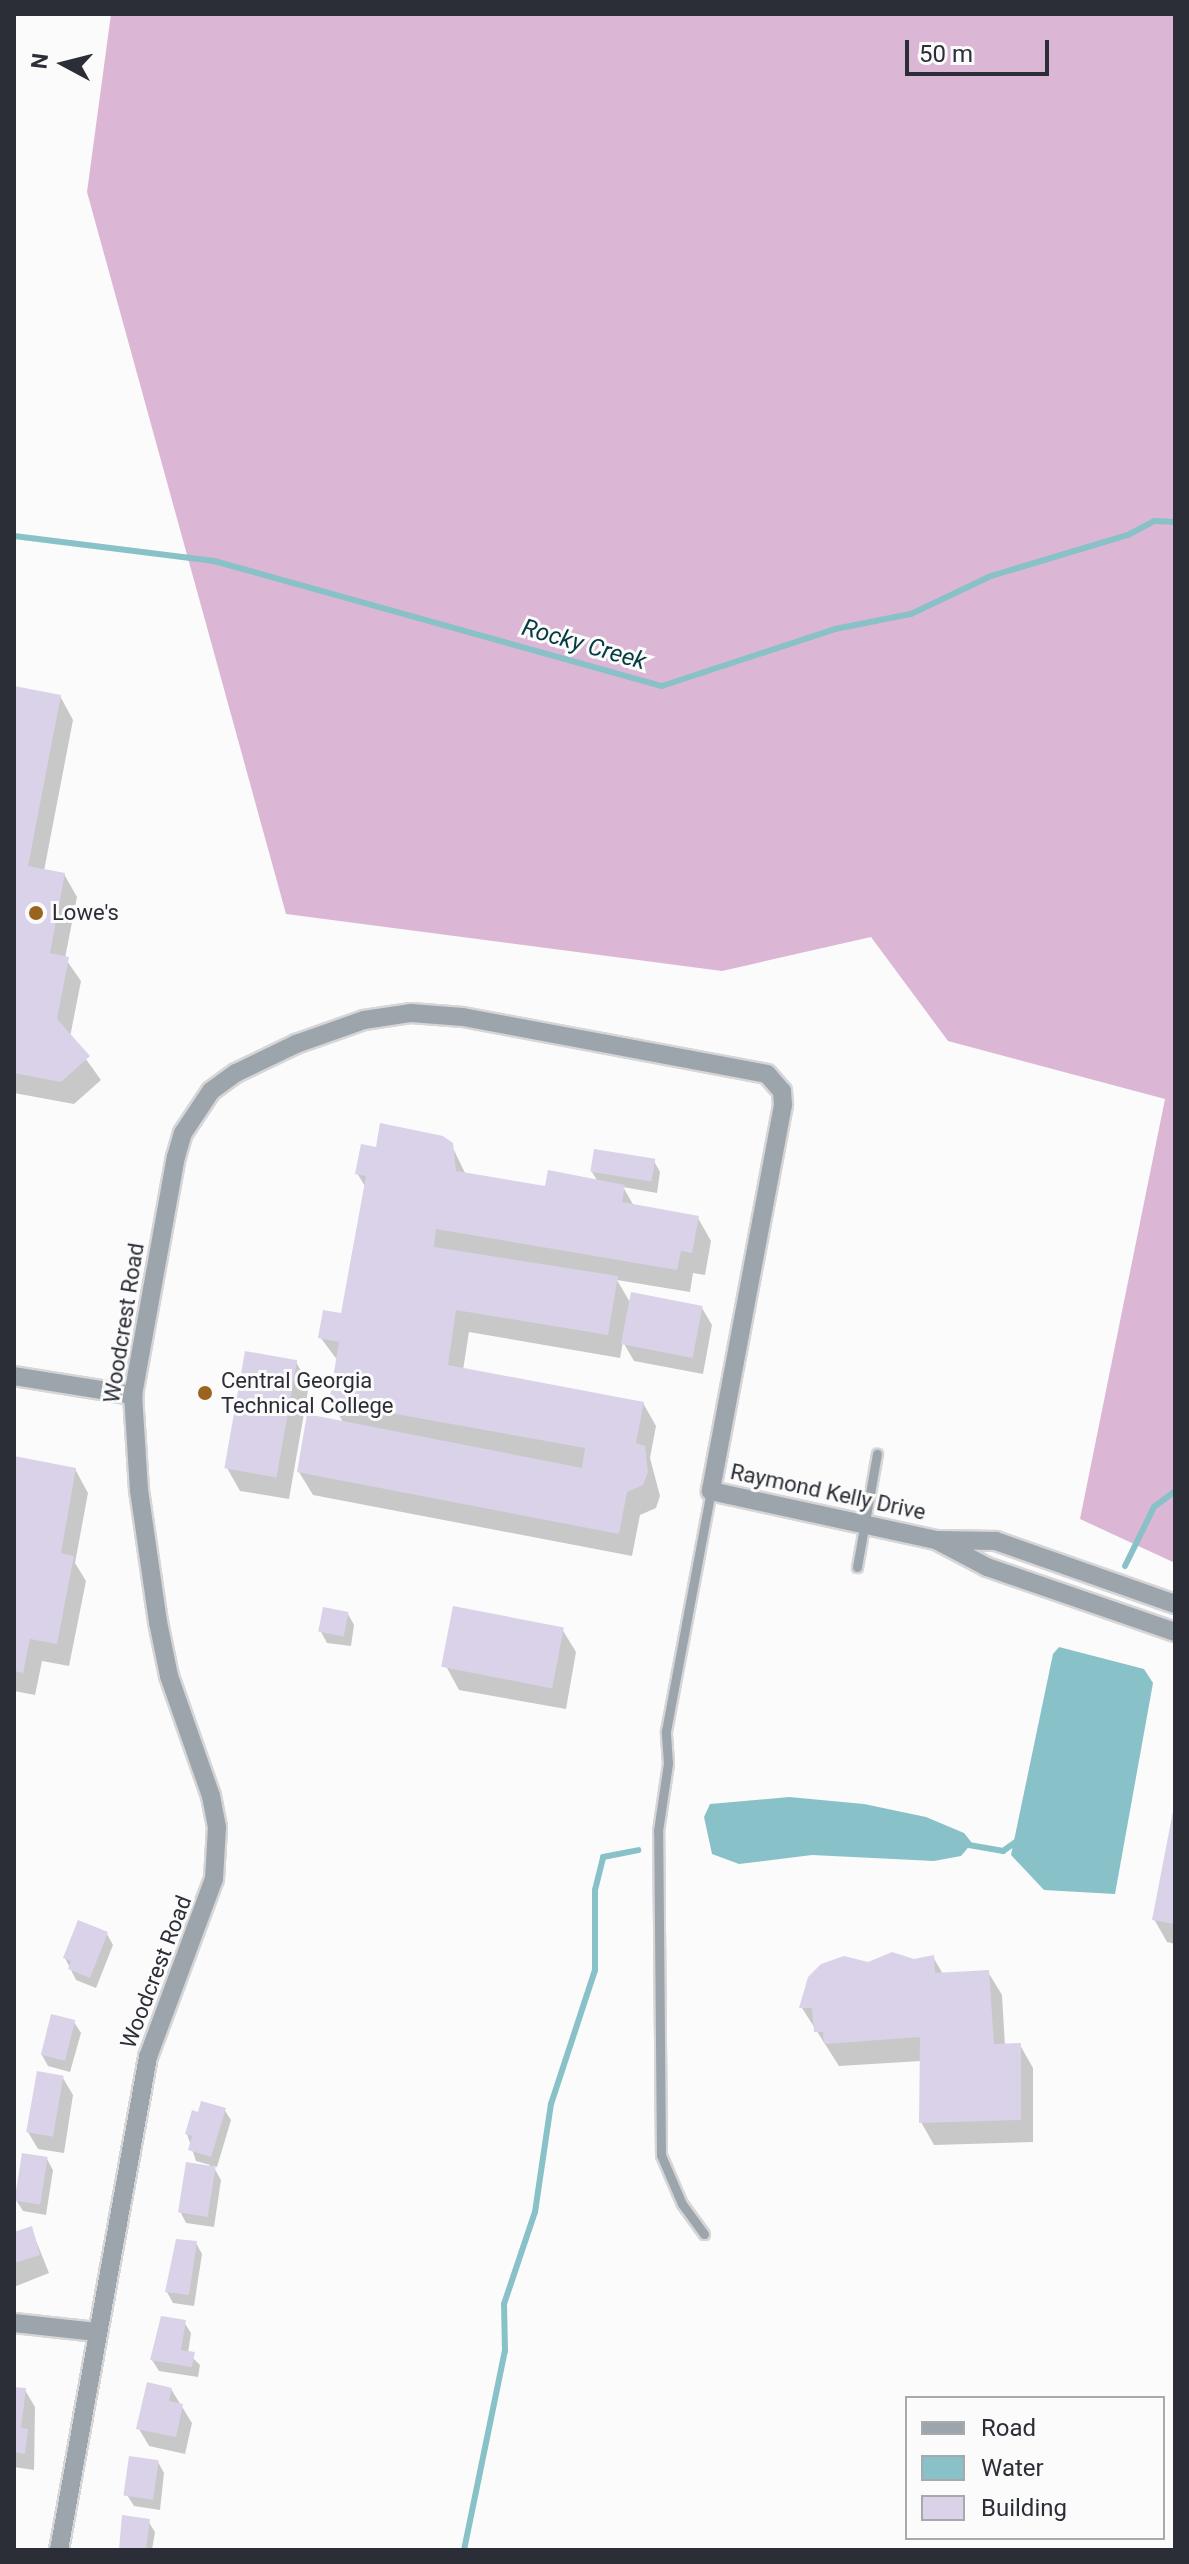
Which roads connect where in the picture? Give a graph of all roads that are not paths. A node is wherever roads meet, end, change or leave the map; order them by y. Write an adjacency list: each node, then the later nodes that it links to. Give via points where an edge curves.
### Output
1 (14, 1376): 2 (street)
2 (133, 1395): 4 (street, Woodcrest Road, via 176,1157 183,1133 211,1091 260,1061 364,1020 411,1013 463,1017 752,1069 767,1074 782,1091 779,1132); 12 (street, Woodcrest Road, via 139,1490 158,1622 169,1676 211,1796 217,1854 207,1907 148,2057)
3 (877, 1454): 5 (lane)
4 (711, 1491): 5 (street, Raymond Kelly Drive); 10 (lane, via 666,1731 668,1763 658,1831 661,2155 682,2204)
5 (865, 1524): 6 (street, Raymond Kelly Drive); 7 (lane)
6 (936, 1540): 8 (street, Raymond Kelly Drive, via 996,1541); 9 (street, Raymond Kelly Drive, via 987,1567)
7 (857, 1567)
8 (1175, 1604)
9 (1175, 1632)
10 (704, 2234)
11 (14, 2323): 12 (street)
12 (97, 2332): 13 (street, Woodcrest Road)
13 (59, 2550)

